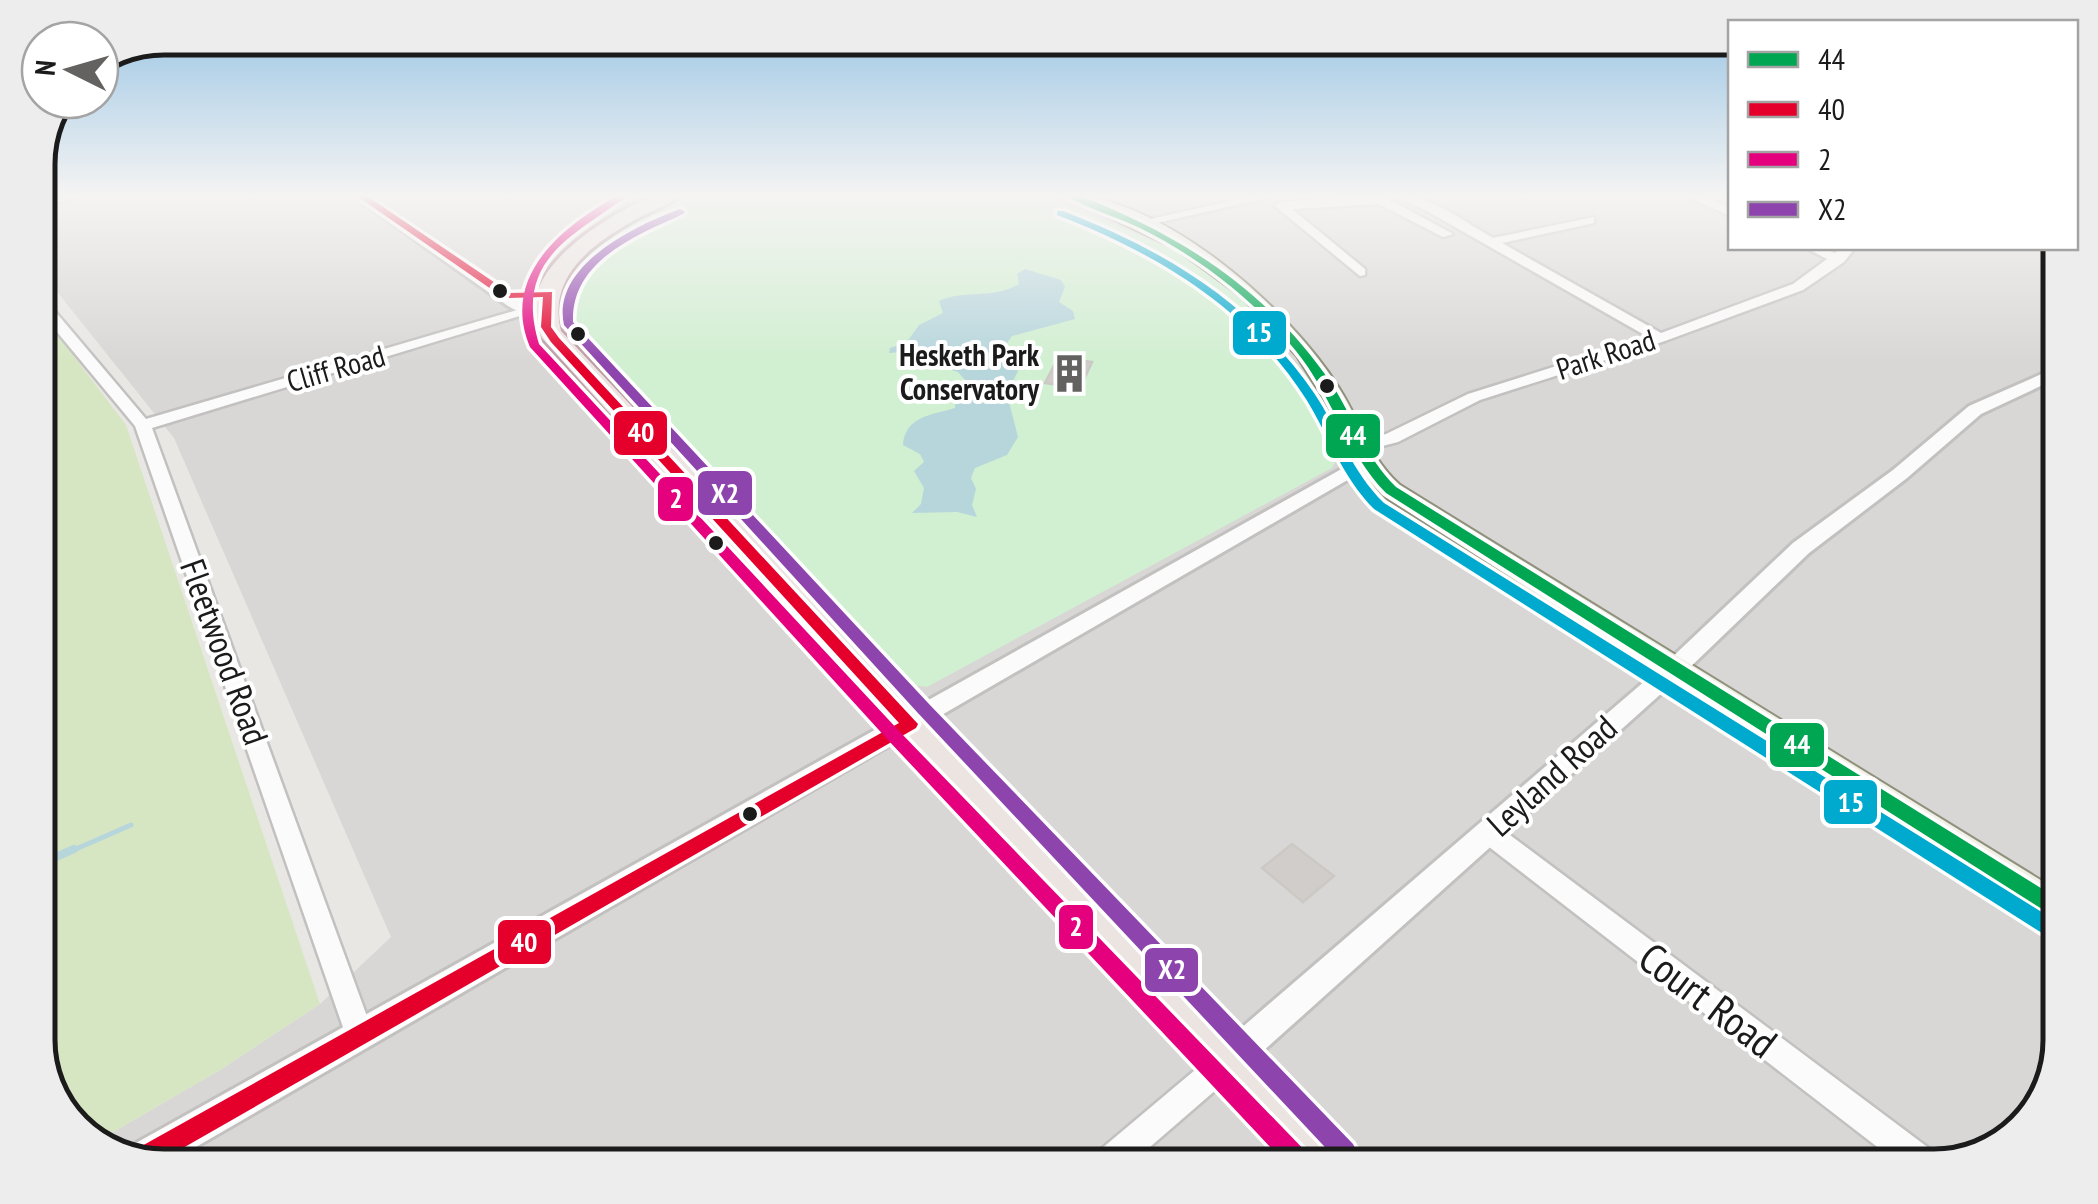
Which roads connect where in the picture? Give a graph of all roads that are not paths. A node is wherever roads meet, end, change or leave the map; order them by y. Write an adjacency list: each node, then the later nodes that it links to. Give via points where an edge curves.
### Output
1 (441, 250): 8 (street)
2 (581, 250): 9 (highway, via 560,271)
3 (1189, 250): 14 (main road, via 1262,301 1302,346 1346,416)
4 (1336, 250): 7 (street)
5 (1504, 250): 11 (street)
6 (1844, 253): 11 (street, Park Road, via 1798,287)
7 (1360, 272)
8 (508, 296): 9 (street); 9 (street)
9 (541, 306): 13 (street, Cliff Road); 16 (highway, via 555,340)
10 (55, 320): 13 (street, Fleetwood Road)
11 (1660, 338): 14 (street, Park Road, via 1474,398)
12 (2043, 378): 15 (street, Leyland Road, via 1975,410 1801,548)
13 (143, 425): 19 (street, Fleetwood Road)
14 (1359, 456): 15 (main road, via 1391,490); 16 (street, Park Road)
15 (1675, 668): 17 (street, Leyland Road); 18 (main road)
16 (910, 724): 19 (street, Park Road); 20 (highway)
17 (1489, 833): 20 (street, Leyland Road); 24 (street, Court Road)
18 (2043, 899)
19 (359, 1033): 21 (street, Park Road)
20 (1230, 1060): 22 (street, Leyland Road); 23 (highway)
21 (159, 1149)
22 (1124, 1149)
23 (1314, 1149)
24 (1905, 1149)

